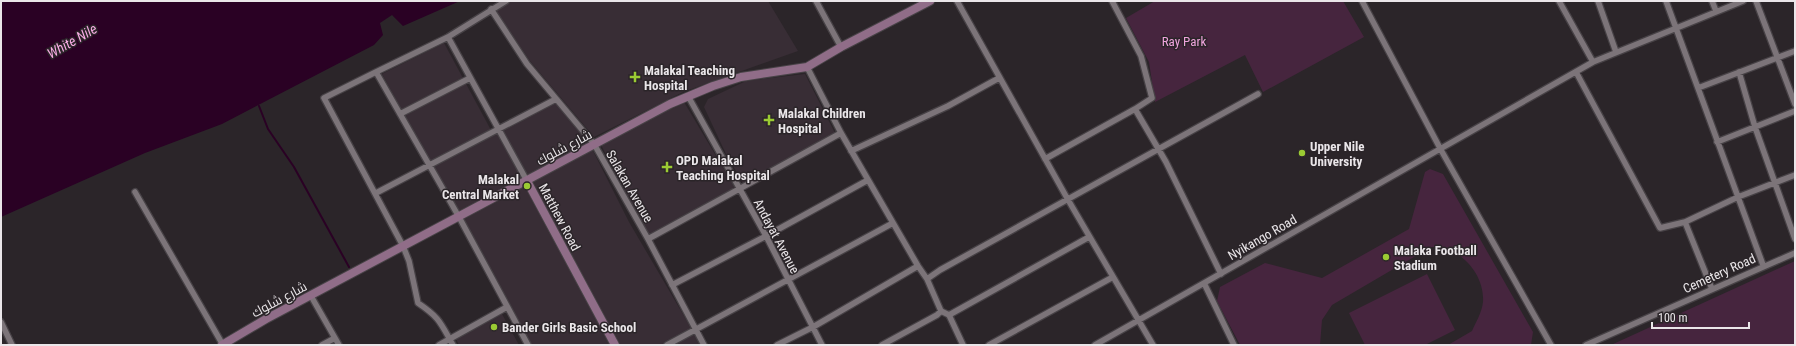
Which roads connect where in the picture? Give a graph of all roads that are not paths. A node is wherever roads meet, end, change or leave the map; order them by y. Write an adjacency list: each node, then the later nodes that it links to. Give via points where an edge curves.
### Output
1 (506, 1): 13 (street)
2 (816, 1): 17 (street)
3 (930, 1): 17 (street, شارع شلوك)
4 (957, 1): 27 (street)
5 (1112, 1): 33 (street, via 1141,56 1152,98)
6 (1362, 1): 42 (street)
7 (1559, 1): 21 (street)
8 (1598, 1): 19 (street)
9 (1666, 1): 15 (street)
10 (1712, 1): 14 (street)
11 (1743, 1): 14 (street, Nyikango Road)
12 (1756, 1): 20 (street)
13 (491, 9): 16 (street); 31 (street, Salakan Avenue, via 527,64)
14 (1716, 11): 15 (street, Nyikango Road)
15 (1676, 28): 19 (street, Nyikango Road); 28 (street)
16 (448, 37): 23 (street); 26 (street, Matthew Road)
17 (841, 47): 22 (street, شارع شلوك)
18 (1795, 51): 20 (street)
19 (1616, 52): 21 (street, Nyikango Road)
20 (1777, 58): 25 (street); 32 (street)
21 (1593, 62): 24 (street, Nyikango Road)
22 (807, 67): 30 (street, شارع شلوك, via 741,77); 38 (street)
23 (376, 72): 35 (street); 52 (street, via 324,98)
24 (1576, 72): 42 (street, Nyikango Road); 56 (street, via 1660,228)
25 (1739, 72): 28 (street); 36 (street)
26 (470, 78): 35 (street); 37 (street, Matthew Road)
27 (999, 78): 43 (street, via 948,106); 44 (street)
28 (1698, 88): 39 (street)
29 (1258, 94): 41 (street)
30 (688, 96): 40 (street, شارع شلوك); 50 (street, Andayat Avenue)
31 (556, 99): 37 (street); 40 (street, Salakan Avenue)
32 (1795, 104)
33 (1136, 109): 41 (street); 44 (street)
34 (1795, 111): 36 (street)
35 (400, 114): 45 (street)
36 (1755, 127): 39 (street); 49 (street)
37 (498, 129): 45 (street); 47 (street, Matthew Road)
38 (841, 132): 43 (street); 50 (street)
39 (1717, 142): 53 (street)
40 (594, 144): 47 (street, شارع شلوك); 61 (street, Salakan Avenue)
41 (1159, 149): 54 (street); 66 (street)
42 (1441, 150): 66 (street, Nyikango Road); 101 (street)
43 (851, 151): 48 (street)
44 (1045, 159): 54 (street)
45 (430, 165): 52 (street); 55 (street)
46 (1795, 175): 49 (street)
47 (527, 180): 55 (street, شارع شلوك); 90 (street, Matthew Road)
48 (868, 180): 57 (street); 58 (street)
49 (1775, 182): 53 (street); 60 (street)
50 (739, 188): 58 (street, Andayat Avenue); 61 (street)
51 (135, 192): 84 (street)
52 (376, 193): 62 (street)
53 (1738, 197): 56 (street); 64 (street)
54 (1067, 198): 59 (street); 69 (street)
55 (459, 216): 62 (street, شارع شلوك); 74 (street)
56 (1685, 222): 72 (street)
57 (893, 223): 65 (street); 68 (street)
58 (766, 236): 68 (street, Andayat Avenue); 71 (street)
59 (1089, 237): 67 (street); 76 (street)
60 (1795, 238)
61 (648, 239): 71 (street, Salakan Avenue)
62 (403, 246): 73 (street, شارع شلوك); 82 (street, via 418,302 435,315 446,329)
63 (1795, 252): 64 (street, Cemetery Road)
64 (1763, 265): 72 (street, Cemetery Road)
65 (918, 266): 69 (street); 79 (street)
66 (1221, 274): 70 (street, Nyikango Road)
67 (1113, 277): 77 (street); 97 (street)
68 (788, 279): 79 (street, Andayat Avenue); 80 (street)
69 (927, 279): 75 (street)
70 (1204, 283): 77 (street, Nyikango Road); 100 (street)
71 (672, 285): 80 (street, Salakan Avenue)
72 (1712, 288): 102 (street, Cemetery Road)
73 (311, 296): 81 (street); 84 (street, شارع شلوك)
74 (507, 307): 82 (street); 89 (street)
75 (941, 311): 76 (street); 95 (street)
76 (949, 315): 96 (street)
77 (1139, 320): 98 (street, Nyikango Road); 99 (street)
78 (1, 322): 83 (street)
79 (813, 327): 93 (street); 94 (street, Andayat Avenue)
80 (695, 330): 91 (street); 92 (street, Salakan Avenue)
81 (335, 338): 85 (street); 86 (street)
82 (449, 338): 87 (street); 88 (street)
83 (12, 345)
84 (223, 345)
85 (322, 345)
86 (339, 345)
87 (439, 345)
88 (453, 345)
89 (528, 345)
90 (615, 345)
91 (667, 345)
92 (704, 345)
93 (777, 345)
94 (822, 345)
95 (882, 345)
96 (963, 345)
97 (989, 345)
98 (1095, 345)
99 (1154, 345)
100 (1234, 345)
101 (1551, 345)
102 (1586, 345)

